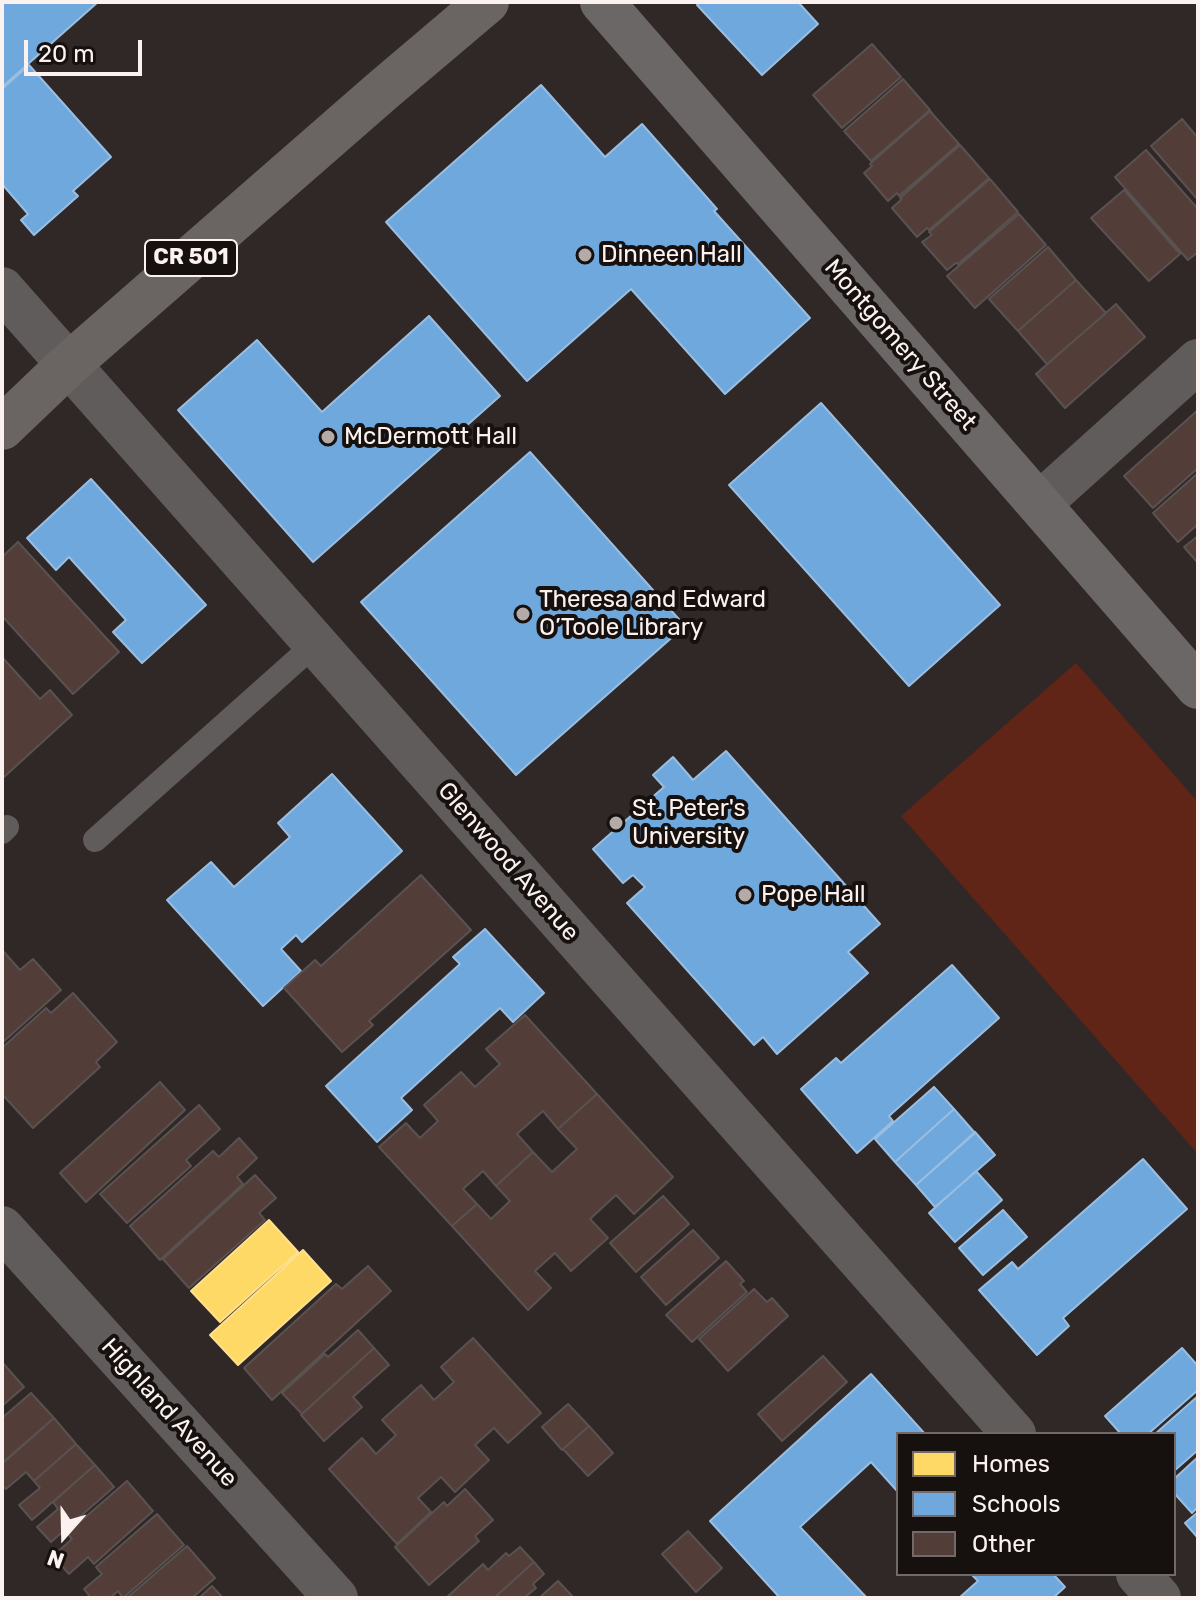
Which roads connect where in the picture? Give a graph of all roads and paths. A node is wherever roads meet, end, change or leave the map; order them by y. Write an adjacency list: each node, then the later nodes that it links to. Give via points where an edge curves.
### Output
1 (487, 2): 5 (main road, CR 501)
2 (602, 2): 7 (main road, Montgomery Street)
3 (2, 289): 5 (street, Glenwood Avenue)
4 (1198, 361): 7 (street)
5 (68, 365): 6 (main road, CR 501); 8 (street, Glenwood Avenue)
6 (2, 428)
7 (1039, 504): 9 (main road, Montgomery Street)
8 (315, 644): 10 (lane); 12 (street, Glenwood Avenue)
9 (1198, 687)
10 (95, 840)
11 (2, 1228): 14 (street, Highland Avenue)
12 (1012, 1432)
13 (1140, 1576): 15 (street)
14 (336, 1598)
15 (1159, 1598)

